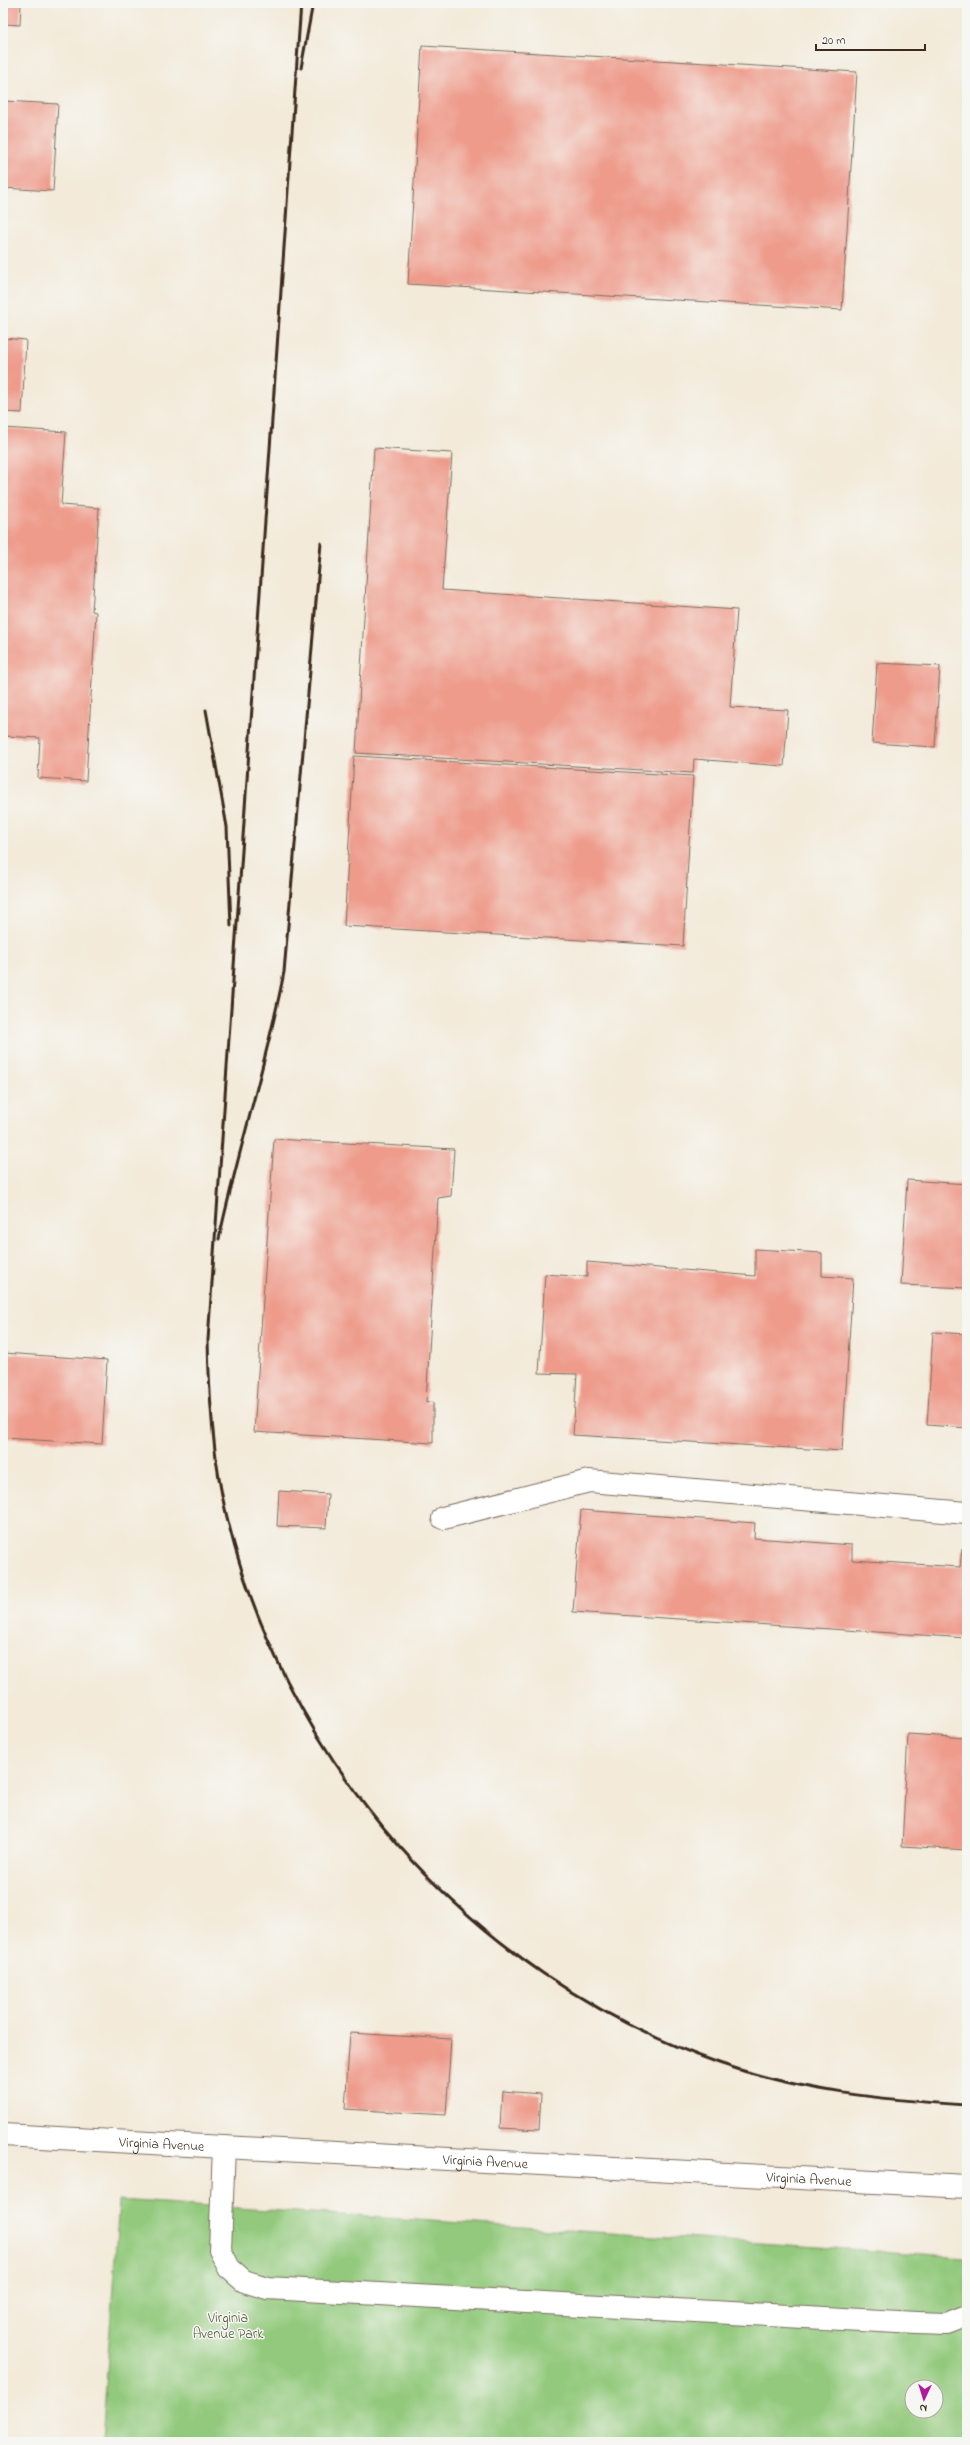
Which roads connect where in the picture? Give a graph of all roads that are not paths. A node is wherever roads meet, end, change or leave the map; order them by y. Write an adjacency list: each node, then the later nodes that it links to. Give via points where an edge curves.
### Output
1 (967, 1513): 2 (street, via 589,1481)
2 (443, 1518)
3 (3, 2135): 4 (street, Virginia Avenue)
4 (224, 2147): 5 (street, Virginia Avenue); 6 (street, via 220,2250 229,2268 244,2281 267,2288 917,2323 946,2324)
5 (967, 2187)
6 (967, 2316)

